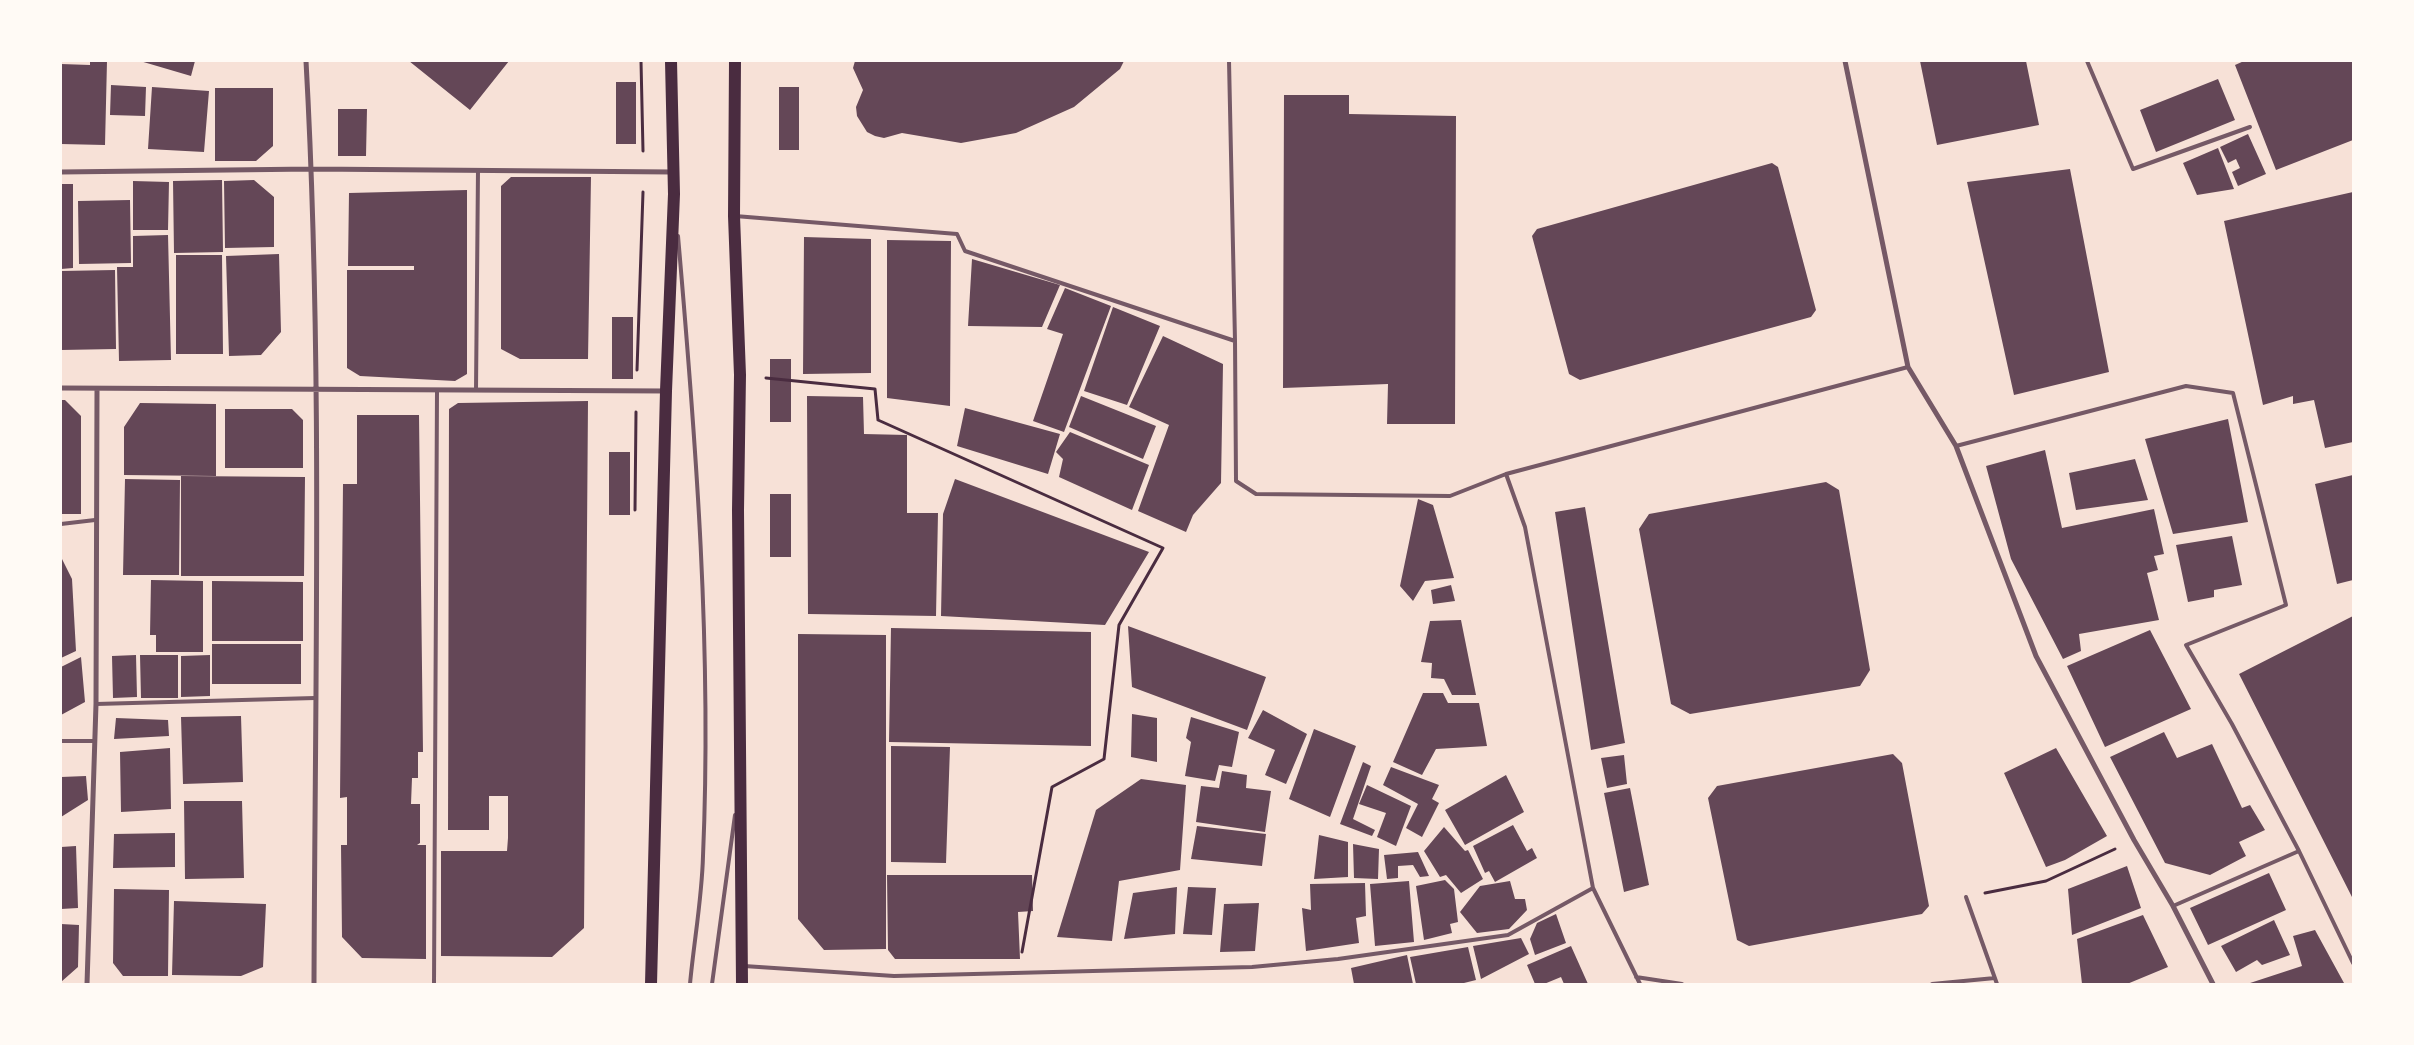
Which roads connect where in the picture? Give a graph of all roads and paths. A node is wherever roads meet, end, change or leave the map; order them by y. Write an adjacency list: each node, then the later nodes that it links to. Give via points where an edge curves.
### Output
1 (306, 61): 8 (street)
2 (671, 61): 11 (main road)
3 (736, 61): 13 (main road)
4 (1229, 61): 14 (lane)
5 (1845, 61): 15 (street)
6 (2088, 61): 7 (lane, via 2133,169)
7 (2250, 127)
8 (312, 169): 9 (street); 10 (street); 19 (street)
9 (478, 170): 11 (street); 20 (lane)
10 (61, 172)
11 (673, 172): 12 (main road)
12 (674, 194): 22 (main road); 46 (lane, via 694,424 706,641 703,857)
13 (734, 216): 14 (lane, via 957,234 965,250); 16 (main road)
14 (1235, 341): 24 (lane, via 1236,481 1256,494 1450,496)
15 (1908, 367): 23 (street); 24 (lane)
16 (740, 375): 31 (main road); 39 (path, via 875,389 878,420 1163,548 1119,625 1104,759 1052,787)
17 (61, 388): 18 (street)
18 (97, 390): 19 (street); 25 (street)
19 (317, 390): 21 (street); 27 (street)
20 (476, 390): 21 (street); 22 (street)
21 (437, 391): 44 (lane)
22 (666, 391): 45 (main road)
23 (1956, 446): 32 (street, via 2036,656); 33 (lane, via 2186,386 2233,393 2286,605 2186,645 2232,724)
24 (1506, 474): 34 (lane, via 1525,527)
25 (95, 520): 26 (lane); 28 (street)
26 (61, 524)
27 (315, 698): 28 (lane); 43 (street)
28 (96, 704): 30 (street)
29 (61, 741): 30 (lane)
30 (95, 741): 42 (street)
31 (740, 780): 38 (main road); 47 (lane)
32 (2134, 840): 35 (path, via 2046,881); 36 (street)
33 (2299, 852): 36 (lane); 37 (lane)
34 (1594, 888): 39 (lane, via 1508,935 1338,959 1252,967); 40 (lane)
35 (1966, 897): 41 (lane)
36 (2173, 906): 53 (street)
37 (2353, 963)
38 (742, 966): 39 (lane, via 894,976); 48 (main road)
39 (1019, 972)
40 (1636, 977): 49 (lane); 50 (lane)
41 (1995, 978): 51 (lane); 52 (lane)
42 (87, 984)
43 (314, 984)
44 (434, 984)
45 (651, 984)
46 (690, 984)
47 (712, 984)
48 (742, 984)
49 (1640, 984)
50 (1682, 984)
51 (1932, 984)
52 (1996, 984)
53 (2213, 984)

